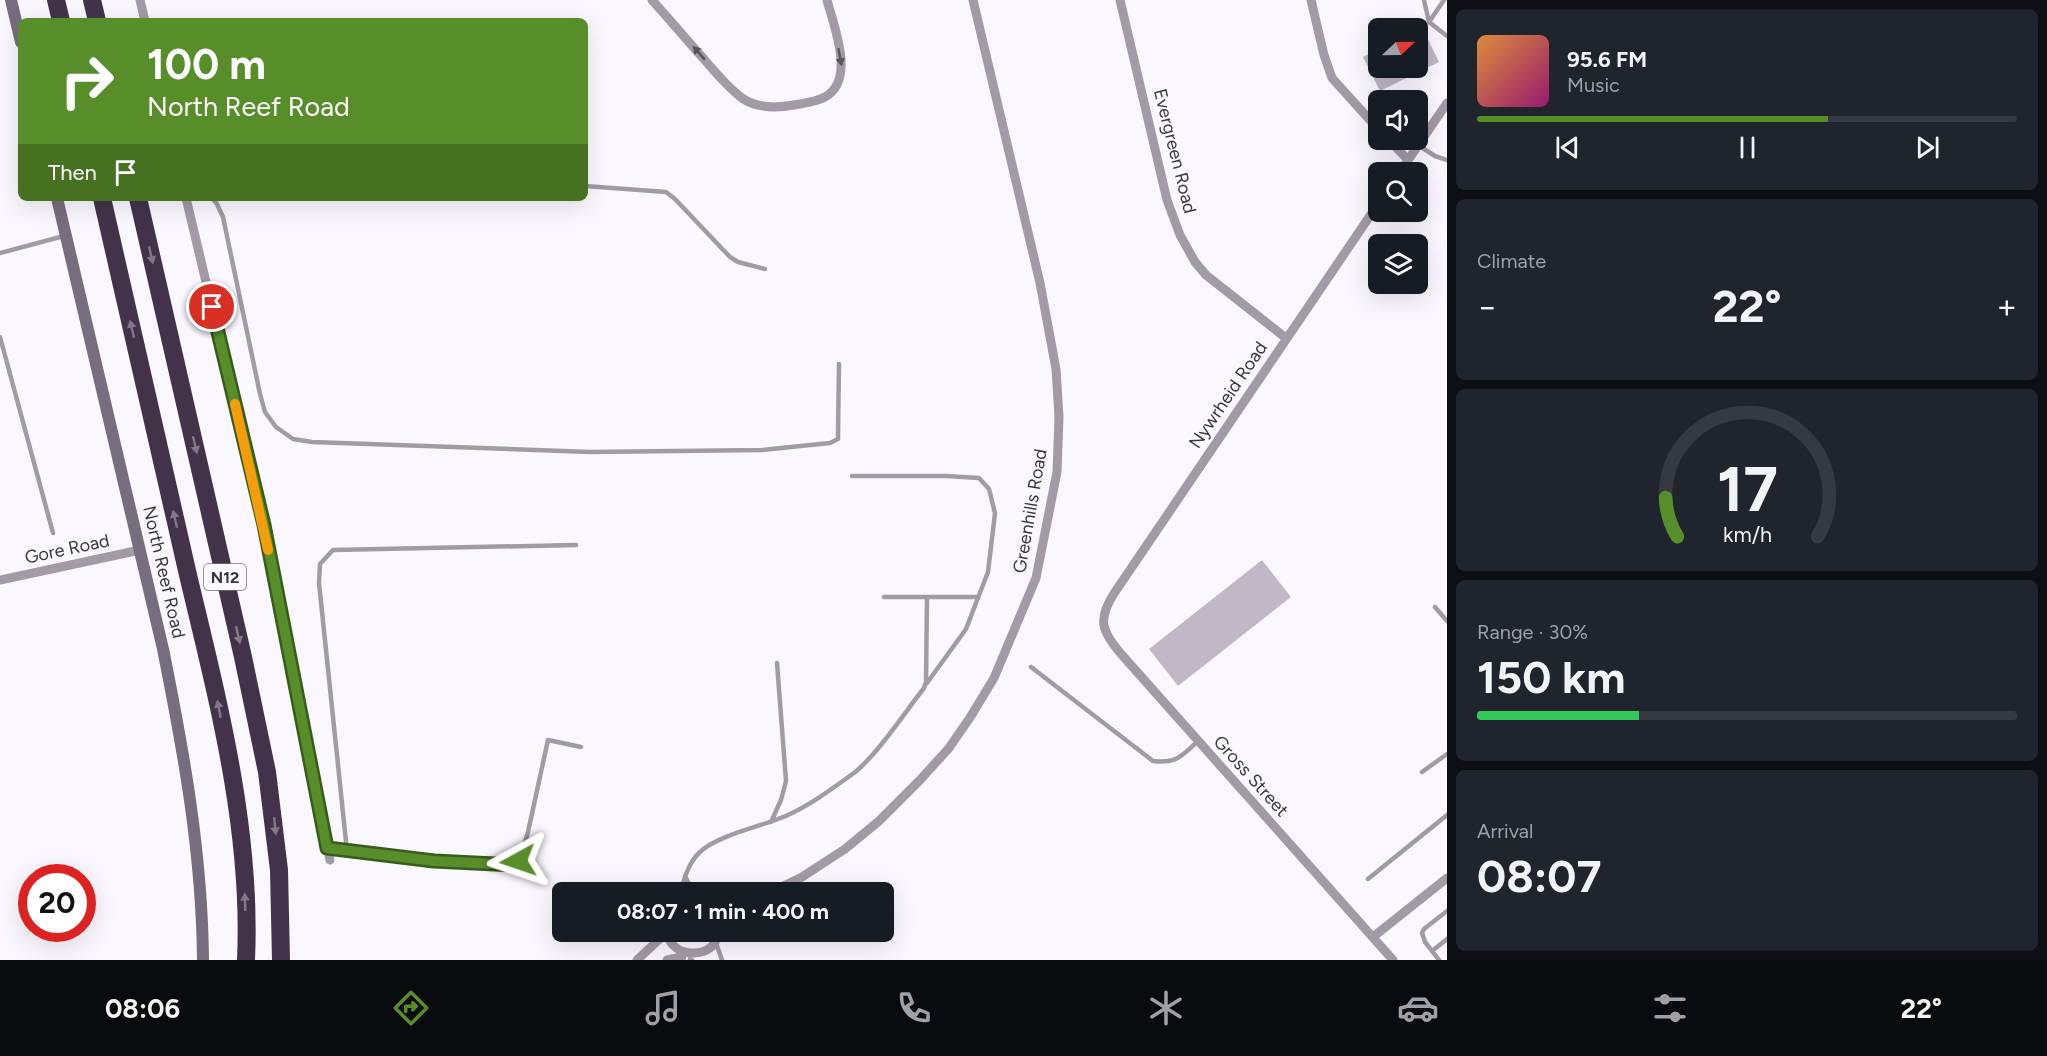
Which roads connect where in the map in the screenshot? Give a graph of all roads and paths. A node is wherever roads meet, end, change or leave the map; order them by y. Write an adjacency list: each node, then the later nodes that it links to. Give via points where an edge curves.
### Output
1 (11, 0): 16 (main road)
2 (56, 0): 12 (highway)
3 (92, 0): 13 (highway)
4 (140, 0): 14 (street)
5 (652, 0): 6 (street, one-way to 5, via 841,60 837,87 815,101 766,107 752,104 722,79)
6 (827, 0)
7 (973, 0): 67 (street, Greenhills Road, via 1040,283 1056,369 1057,472 1036,578 994,678 949,748 879,821)
8 (1120, 0): 37 (street, Evergreen Road, via 1167,200 1180,235 1206,275)
9 (1311, 0): 19 (street, via 1332,78)
10 (1424, 0): 15 (lane)
11 (1444, 0): 15 (lane)
12 (60, 18)
13 (96, 18)
14 (144, 18)
15 (1429, 22): 17 (lane)
16 (18, 29)
17 (1447, 36)
18 (1447, 103): 20 (street)
19 (1368, 118)
20 (1428, 131)
21 (1398, 150): 24 (street)
22 (1415, 150): 24 (street)
23 (1426, 150): 25 (lane)
24 (1408, 160)
25 (1447, 160)
26 (588, 186): 35 (lane, via 666,192 730,257)
27 (58, 201): 33 (main road, North Reef Road)
28 (103, 201): 78 (highway, N12, one-way to 28, via 243,855 231,771)
29 (139, 201): 79 (highway, N12, one-way to 79, via 267,772 279,870)
30 (187, 201): 59 (street, via 264,525)
31 (214, 201): 38 (lane, via 222,217 265,412 276,427 293,439 590,452 762,450 830,443 838,438)
32 (1368, 219): 37 (street, Nywrheid Road)
33 (66, 236): 34 (lane); 42 (main road, North Reef Road)
34 (0, 253)
35 (765, 269)
36 (0, 337): 40 (lane)
37 (1286, 338): 47 (street, Nywrheid Road)
38 (839, 364)
39 (852, 476): 46 (lane, via 979,478 989,489 995,513 988,572)
40 (52, 533)
41 (576, 545): 60 (lane, via 333,550 320,564)
42 (140, 550): 43 (street, Gore Road); 77 (main road, North Reef Road, via 168,672 194,822)
43 (0, 580)
44 (884, 597): 45 (lane)
45 (927, 597): 46 (lane); 52 (lane)
46 (978, 597): 52 (lane, via 966,629)
47 (1106, 605): 53 (street, Gross Street, via 1103,619 1111,642)
48 (1436, 607): 49 (lane)
49 (1447, 621)
50 (777, 663): 58 (lane, via 786,781)
51 (1031, 667): 53 (lane, via 1153,761 1179,758)
52 (924, 688): 58 (lane, via 856,771 812,802)
53 (1198, 741): 69 (street, Gross Street)
54 (581, 747): 60 (lane, via 548,740 528,832 521,855 513,865)
55 (1447, 754): 56 (lane)
56 (1422, 772)
57 (1447, 815): 64 (lane)
58 (771, 822): 62 (lane, via 715,841 699,852)
59 (327, 848): 60 (lane); 61 (street)
60 (346, 851)
61 (330, 860)
62 (686, 876): 65 (lane); 66 (lane)
63 (1447, 878): 69 (street)
64 (1368, 879)
65 (684, 882)
66 (689, 882)
67 (792, 882)
68 (1447, 911): 75 (lane, via 1422,933)
69 (1373, 937): 83 (street, Gross Street)
70 (1447, 939): 75 (lane)
71 (656, 942): 80 (street)
72 (670, 942): 76 (street)
73 (714, 942): 76 (street, via 706,955)
74 (719, 942): 82 (lane)
75 (1432, 951): 84 (lane)
76 (688, 958): 81 (street)
77 (203, 960)
78 (246, 960)
79 (281, 960)
80 (637, 960)
81 (668, 960)
82 (722, 960)
83 (1393, 960)
84 (1439, 960)

